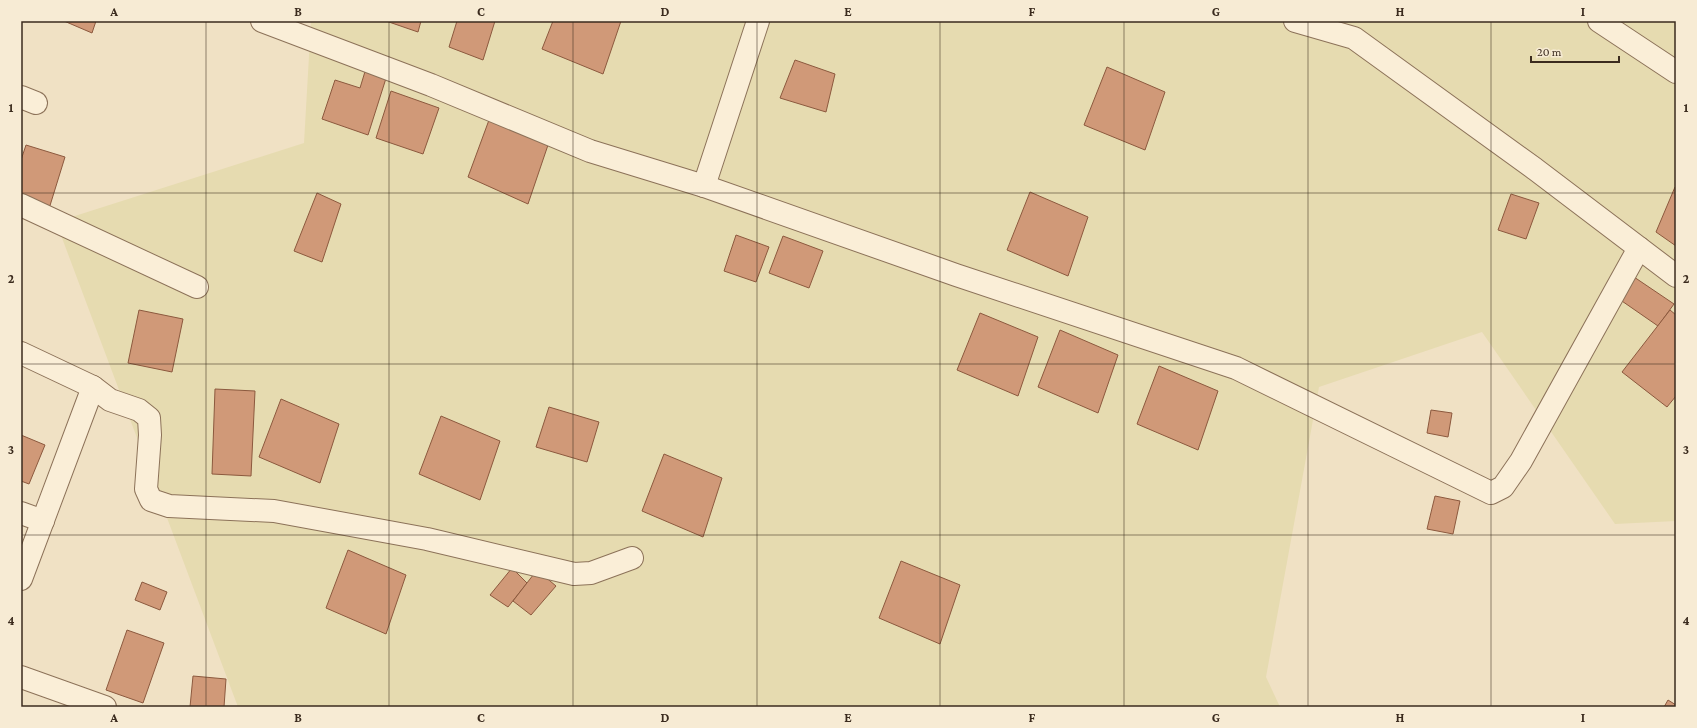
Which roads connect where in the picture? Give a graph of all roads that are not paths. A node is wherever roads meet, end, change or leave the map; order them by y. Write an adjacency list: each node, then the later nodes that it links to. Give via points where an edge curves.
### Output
1 (262, 21): 6 (street, via 431,85 590,151)
2 (758, 21): 6 (street)
3 (1296, 21): 8 (street, via 1354,38 1536,169)
4 (1599, 21): 5 (street)
5 (1676, 72)
6 (704, 186): 8 (street, via 956,275 1236,368 1491,493 1503,487 1521,461)
7 (21, 205): 10 (street)
8 (1639, 248): 9 (street)
9 (1676, 276)
10 (196, 287)
11 (21, 353): 12 (street)
12 (92, 387): 14 (street); 15 (street, via 110,400 139,410 150,418 146,489 151,500 170,506 274,511 427,539 574,574 591,573)
13 (21, 513): 14 (street)
14 (43, 521): 16 (street)
15 (632, 558)
16 (21, 579)
17 (21, 677): 18 (street)
18 (105, 707)

